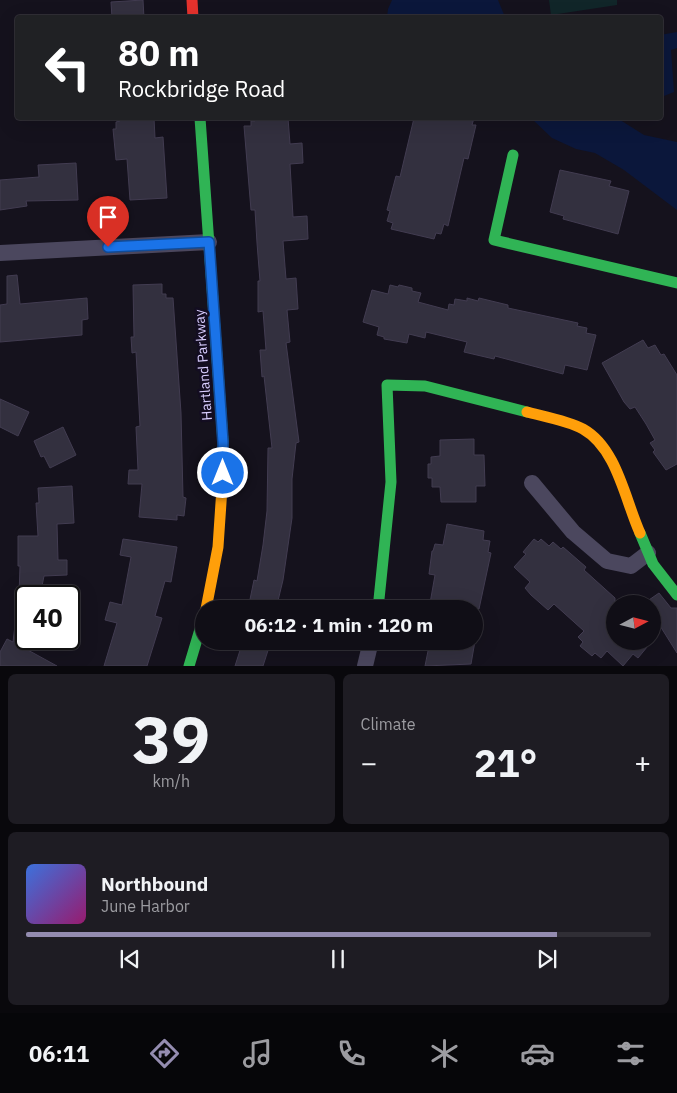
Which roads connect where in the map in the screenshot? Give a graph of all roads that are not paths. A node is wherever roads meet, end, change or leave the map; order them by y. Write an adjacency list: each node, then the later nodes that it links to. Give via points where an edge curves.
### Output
1 (192, 0): 2 (street)
2 (193, 15)
3 (200, 120): 5 (street, Hartland Parkway)
4 (513, 155): 7 (street, via 494,240)
5 (209, 242): 6 (street); 11 (street, Hartland Parkway, via 223,442 223,488 219,543)
6 (0, 253)
7 (677, 284)
8 (532, 483): 9 (street, via 573,532 607,561 631,566)
9 (648, 553): 10 (street); 12 (street, via 617,470 601,446 583,429 425,386 387,385 391,482)
10 (677, 595)
11 (208, 600)
12 (379, 600)
13 (195, 646): 15 (street)
14 (369, 650): 16 (street)
15 (189, 666)
16 (365, 666)

